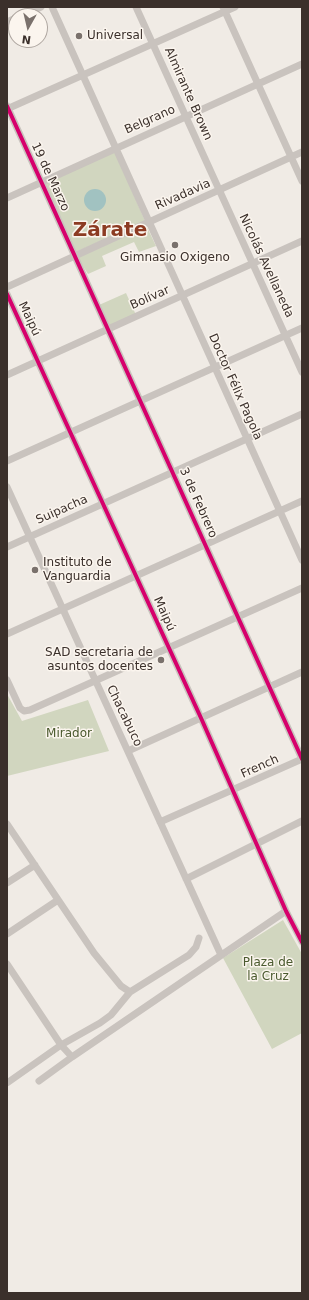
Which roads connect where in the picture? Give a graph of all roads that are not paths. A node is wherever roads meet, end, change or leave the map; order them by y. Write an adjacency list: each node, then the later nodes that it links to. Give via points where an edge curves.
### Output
1 (52, 7): 7 (street, Doctor Félix Pagola)
2 (136, 7): 5 (street, Almirante Brown)
3 (235, 7): 4 (street)
4 (224, 9): 5 (street); 8 (street)
5 (153, 44): 7 (street); 10 (street, Almirante Brown)
6 (302, 64): 8 (street, Belgrano)
7 (83, 74): 9 (street); 11 (street, Doctor Félix Pagola)
8 (258, 84): 10 (street, Belgrano); 13 (street)
9 (7, 108): 15 (street, 19 de Marzo)
10 (186, 117): 11 (street, Belgrano); 16 (street, Almirante Brown)
11 (115, 148): 15 (street, Belgrano); 18 (street, Doctor Félix Pagola)
12 (302, 152): 13 (street, Rivadavia)
13 (291, 157): 14 (street); 16 (street, Rivadavia)
14 (302, 181)
15 (41, 182): 17 (street, Belgrano); 20 (street, 19 de Marzo)
16 (219, 190): 18 (street, Rivadavia); 21 (street, Nicolás Avellaneda)
17 (7, 198)
18 (149, 222): 20 (street, Rivadavia); 24 (street, Doctor Félix Pagola)
19 (302, 241): 21 (street, Bolívar)
20 (75, 256): 22 (street, Rivadavia); 26 (street, 3 de Febrero)
21 (253, 264): 24 (street, Bolívar); 27 (street, Nicolás Avellaneda)
22 (7, 287)
23 (7, 294): 28 (street, Maipú)
24 (182, 296): 26 (street, Bolívar); 29 (street, Doctor Félix Pagola)
25 (302, 328): 27 (street)
26 (108, 329): 28 (street, Bolívar); 32 (street, 3 de Febrero)
27 (286, 335): 29 (street); 30 (street, Nicolás Avellaneda)
28 (38, 361): 31 (street, Bolívar); 34 (street, Maipú)
29 (214, 367): 32 (street); 35 (street, Doctor Félix Pagola)
30 (302, 372)
31 (7, 375)
32 (140, 401): 34 (street); 37 (street, 3 de Febrero)
33 (302, 414): 35 (street, Suipacha)
34 (70, 432): 36 (street); 40 (street, Maipú)
35 (247, 439): 37 (street, Suipacha); 41 (street, Doctor Félix Pagola)
36 (7, 461)
37 (173, 473): 40 (street, Suipacha); 43 (street, 3 de Febrero)
38 (7, 487): 42 (street, Chacabuco)
39 (302, 501): 41 (street)
40 (103, 504): 42 (street, Suipacha); 46 (street, Maipú)
41 (280, 511): 43 (street); 45 (street, Doctor Félix Pagola)
42 (30, 537): 44 (street, Suipacha); 48 (street, Chacabuco)
43 (206, 545): 46 (street); 49 (street, 3 de Febrero)
44 (7, 547)
45 (302, 560)
46 (136, 576): 48 (street); 51 (street, Maipú)
47 (302, 588): 49 (street)
48 (63, 609): 50 (street); 54 (street, Chacabuco)
49 (238, 617): 51 (street); 55 (street, 3 de Febrero)
50 (7, 634)
51 (168, 648): 54 (street); 56 (street, Maipú)
52 (302, 672): 55 (street)
53 (7, 680): 54 (street, via 20,708 24,711)
54 (94, 681): 57 (street, Chacabuco)
55 (270, 687): 56 (street); 58 (street, 3 de Febrero)
56 (201, 718): 57 (street); 59 (street, Maipú)
57 (128, 750): 61 (street, Chacabuco)
58 (302, 759): 59 (street, French)
59 (233, 790): 61 (street, French); 63 (street, Maipú)
60 (302, 821): 63 (street)
61 (160, 822): 65 (street, Chacabuco)
62 (7, 824): 64 (street)
63 (256, 845): 65 (street); 68 (street, Maipú)
64 (35, 865): 66 (street); 67 (street)
65 (186, 879): 73 (street, Chacabuco)
66 (7, 883)
67 (58, 900): 70 (street); 75 (street, via 109,971)
68 (286, 910): 69 (street, Maipú); 73 (street)
69 (300, 933): 72 (street, Maipú)
70 (7, 934)
71 (199, 938): 75 (street, via 189,955)
72 (302, 942)
73 (221, 955): 77 (street)
74 (7, 964): 76 (street)
75 (130, 992): 76 (street, via 111,1015)
76 (60, 1045): 77 (street); 79 (street)
77 (72, 1057): 78 (street)
78 (39, 1081)
79 (7, 1083)

